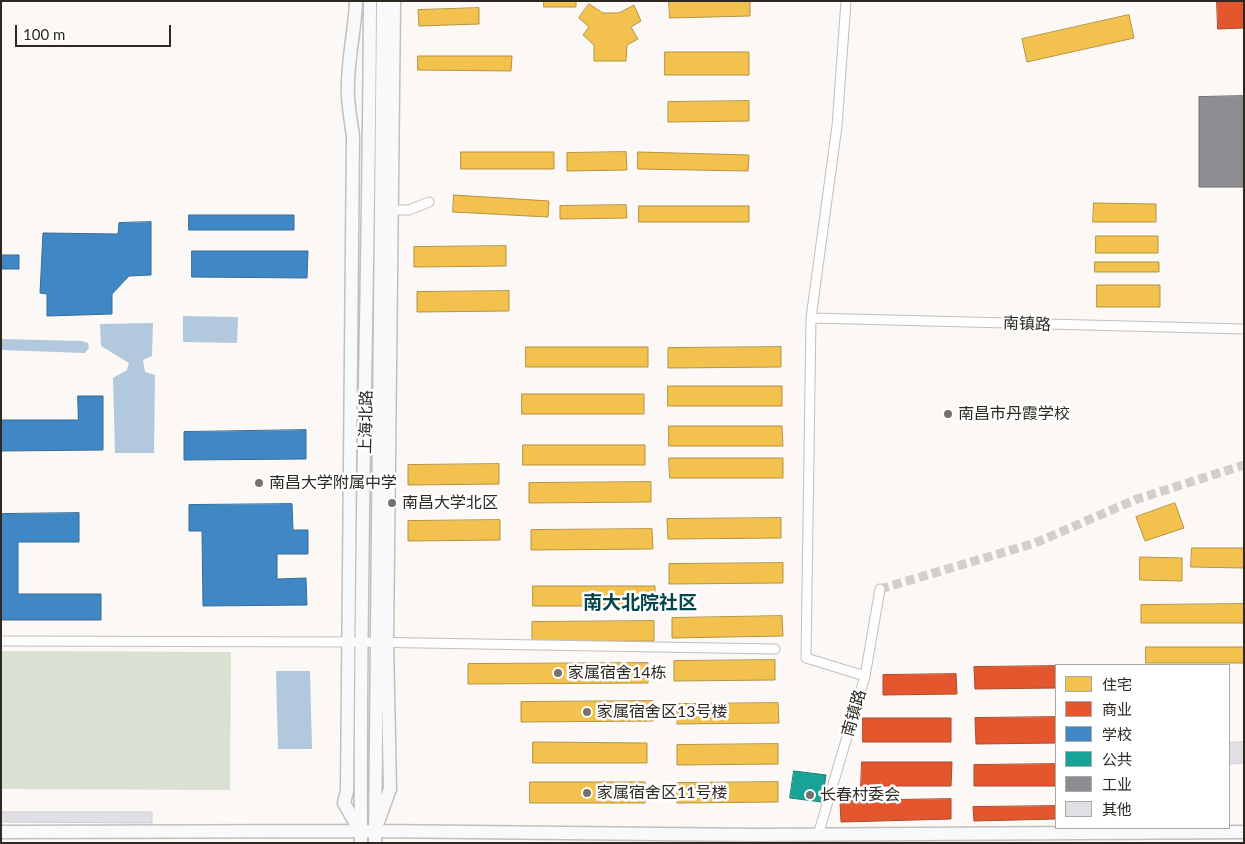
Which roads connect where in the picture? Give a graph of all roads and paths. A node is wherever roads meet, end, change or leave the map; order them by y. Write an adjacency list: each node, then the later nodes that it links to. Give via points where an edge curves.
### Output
1 (356, 1): 12 (main road, via 348,96 353,136)
2 (370, 1): 13 (main road, 上海北路, via 370,235)
3 (383, 1): 7 (main road, 上海北路)
4 (394, 1): 7 (main road)
5 (846, 1): 8 (street, via 837,126)
6 (429, 202): 7 (street, via 409,210)
7 (386, 210): 14 (main road, 上海北路)
8 (811, 318): 9 (street, 南镇路); 16 (street, via 806,658)
9 (1244, 329)
10 (880, 589): 16 (street, 南镇路)
11 (1, 641): 12 (street)
12 (347, 642): 13 (street); 20 (main road, via 347,791 344,802)
13 (362, 642): 14 (street); 20 (main road, 上海北路)
14 (382, 642): 15 (street); 21 (main road, 上海北路)
15 (775, 649)
16 (865, 676): 19 (street, 南镇路)
17 (1, 832): 20 (main road)
18 (1244, 832): 19 (main road)
19 (818, 835): 21 (main road)
20 (361, 837): 21 (main road)
21 (375, 837)

